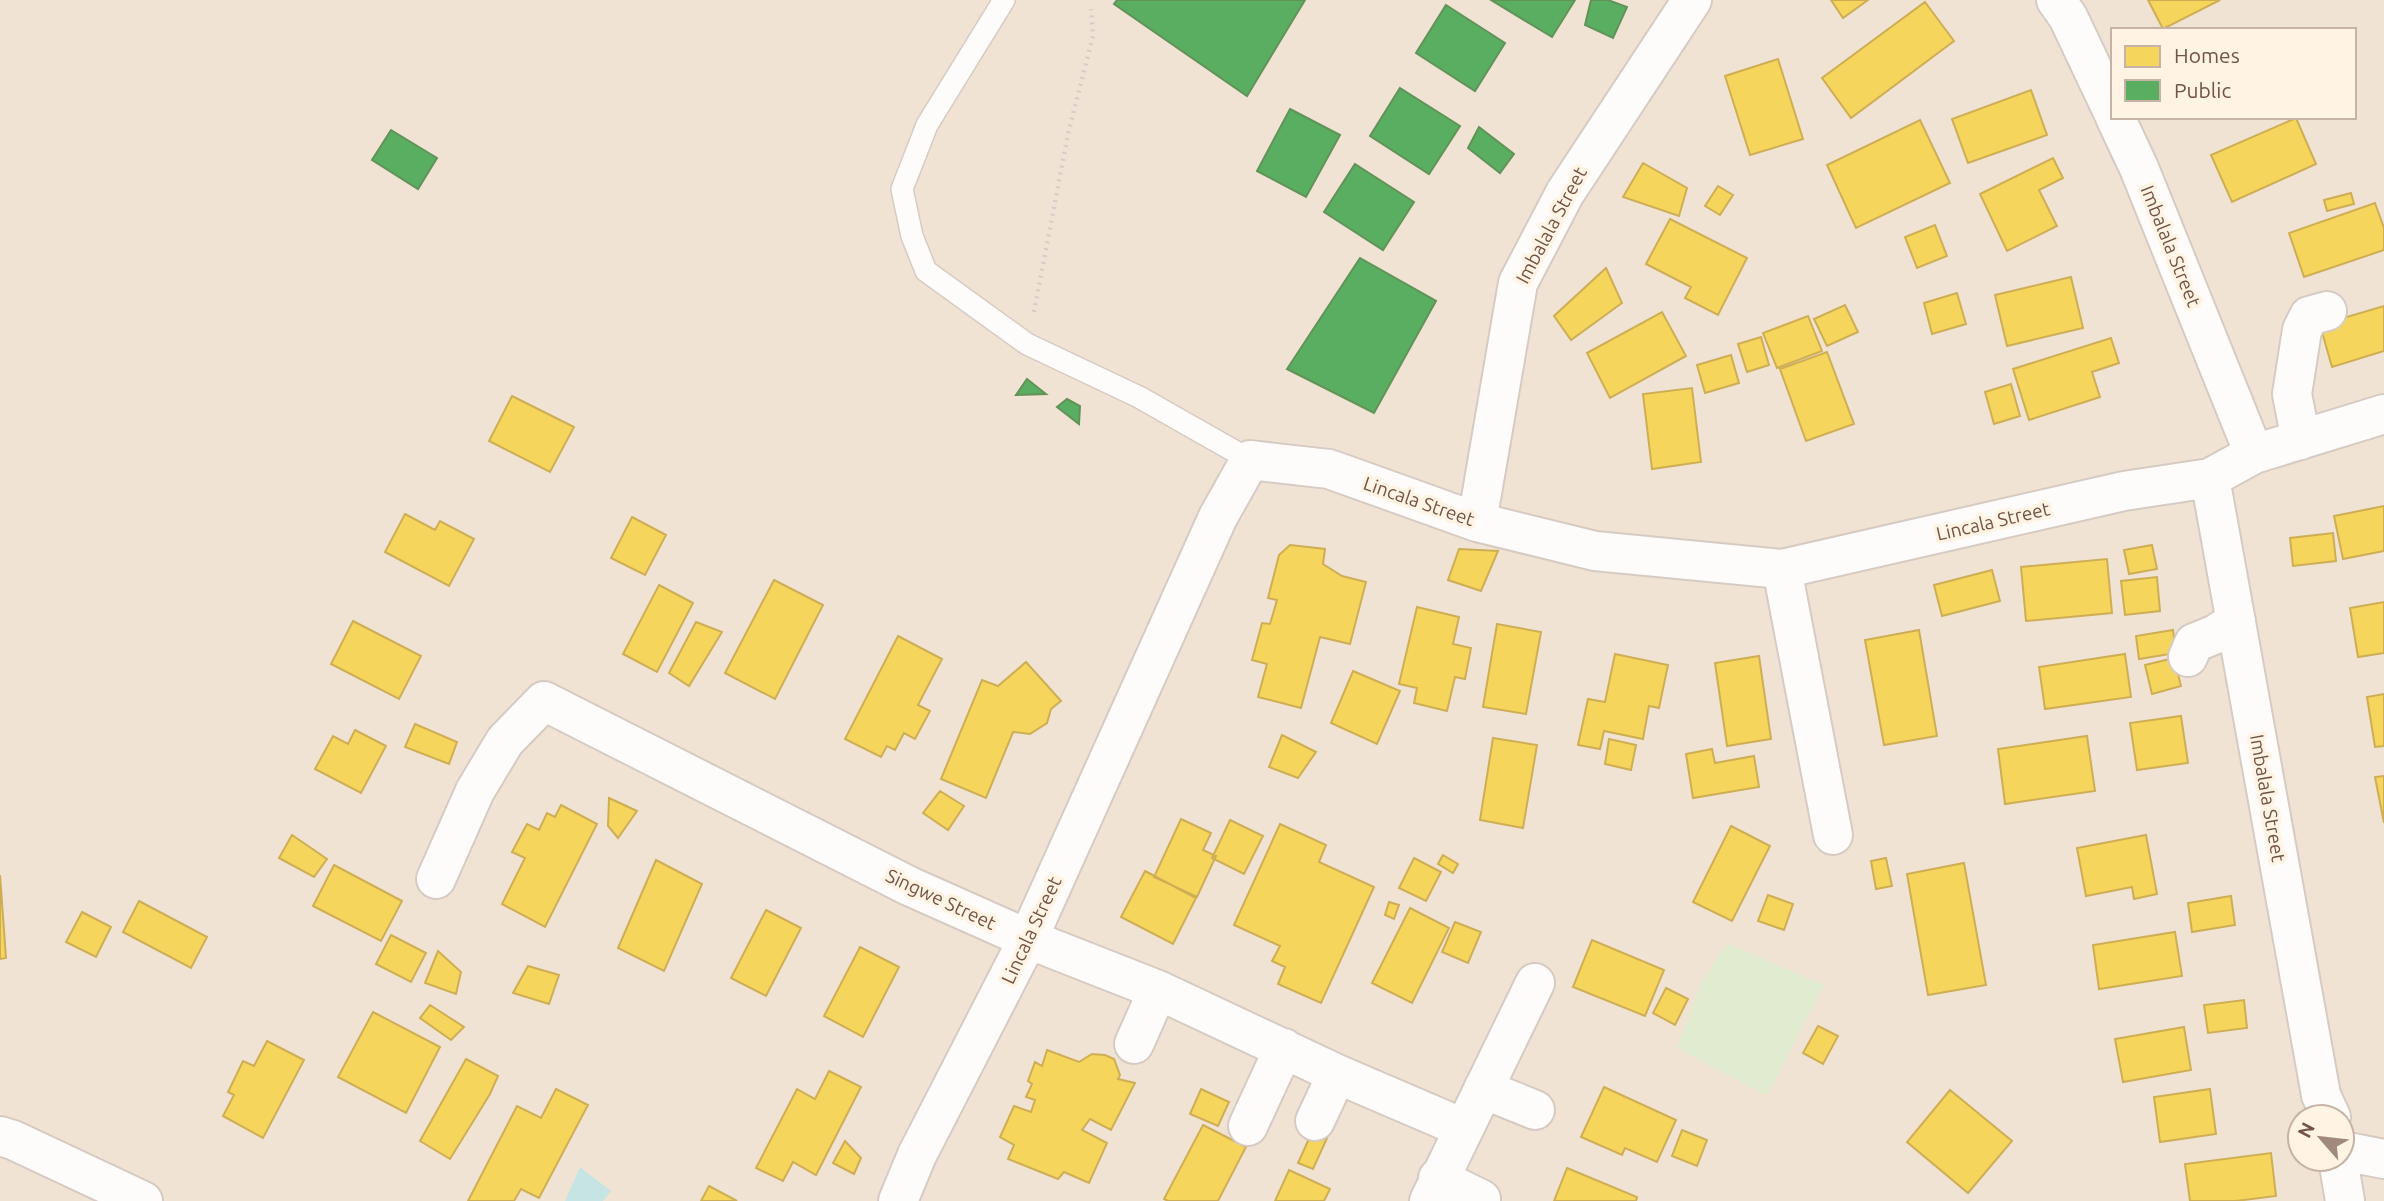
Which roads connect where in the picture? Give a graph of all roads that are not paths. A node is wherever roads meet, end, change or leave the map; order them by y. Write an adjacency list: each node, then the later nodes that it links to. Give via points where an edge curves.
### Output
1 (1004, 0): 10 (lane, via 927,125 902,189 912,236 926,271 1027,344 1139,397)
2 (1692, 0): 12 (street, Imbalala Street, via 1565,192 1518,283)
3 (2056, 0): 4 (street)
4 (2111, 108)
5 (2116, 119): 9 (street, Imbalala Street)
6 (2327, 311): 8 (street, via 2309,316 2302,330 2292,394)
7 (2384, 414): 8 (street, Lincala Street)
8 (2301, 440): 9 (street, Lincala Street)
9 (2255, 454): 11 (street, Lincala Street)
10 (1250, 460): 12 (street, Lincala Street, via 1329,469); 18 (street, Lincala Street, via 1218,517)
11 (2210, 478): 13 (street, Lincala Street, via 2124,491); 14 (street, Imbalala Street)
12 (1477, 522): 13 (street, Lincala Street, via 1595,551)
13 (1782, 569): 16 (street)
14 (2236, 621): 15 (street, via 2194,643); 25 (street, Imbalala Street)
15 (2188, 657)
16 (1833, 835)
17 (436, 879): 18 (street, Singwe Street, via 475,791 505,741 544,701 909,886)
18 (1028, 939): 20 (street, Singwe Street); 35 (street, Lincala Street)
19 (1535, 983): 24 (street)
20 (1158, 990): 21 (street); 22 (street, Singwe Street)
21 (1133, 1044)
22 (1284, 1048): 23 (street, Singwe Street); 28 (street)
23 (1337, 1074): 27 (street); 29 (street, Singwe Street)
24 (1483, 1089): 26 (street); 29 (street)
25 (2325, 1103)
26 (1535, 1110)
27 (1315, 1121)
28 (1248, 1126)
29 (1463, 1128): 32 (street)
30 (0, 1136): 34 (street)
31 (2365, 1150): 36 (street, via 2340,1171)
32 (1434, 1190): 33 (street)
33 (1481, 1199)
34 (144, 1201)
35 (898, 1201)
36 (2346, 1201)

